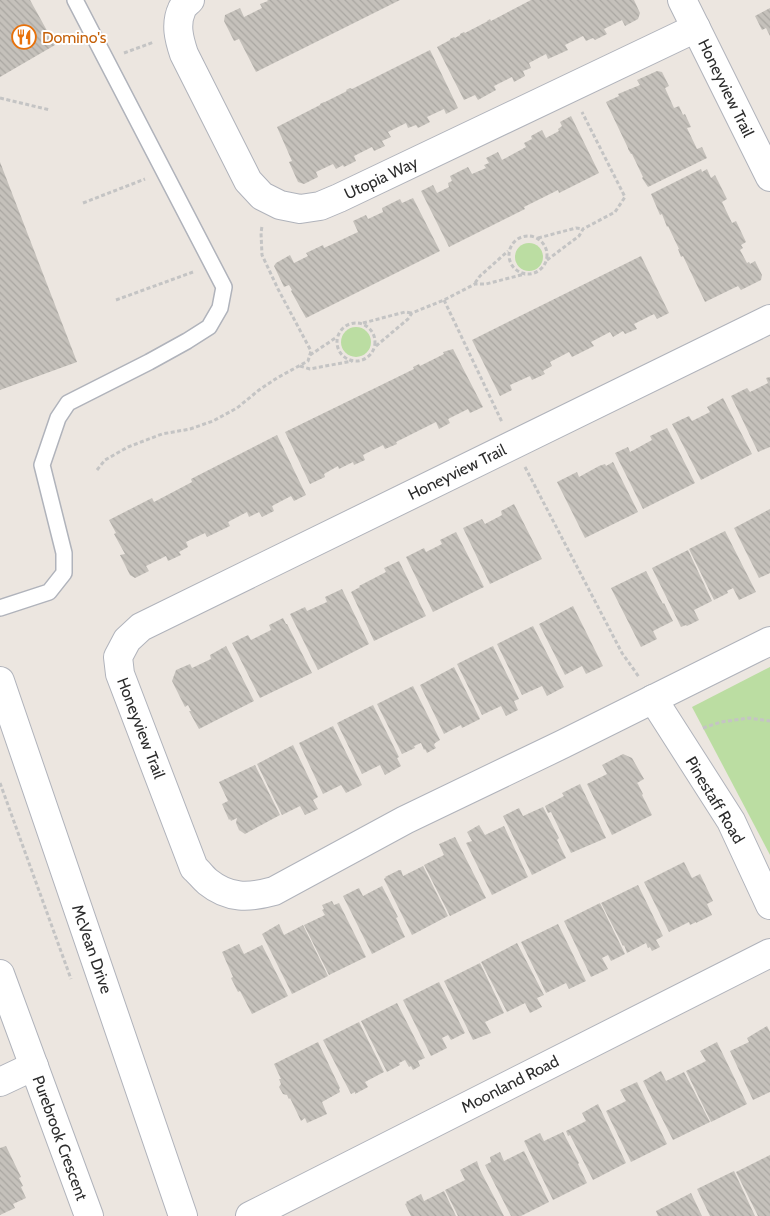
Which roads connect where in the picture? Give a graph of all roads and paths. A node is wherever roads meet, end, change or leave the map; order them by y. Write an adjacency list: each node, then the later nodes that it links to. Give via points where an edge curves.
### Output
1 (75, 0): 6 (lane)
2 (190, 0): 5 (street, Utopia Way, via 182,8)
3 (682, 0): 4 (street, Honeyview Trail)
4 (696, 28): 7 (street, Utopia Way); 11 (street, Honeyview Trail)
5 (178, 36): 6 (path); 12 (street, Utopia Way, via 248,181 262,196)
6 (106, 60): 10 (lane)
7 (570, 88): 12 (street, Utopia Way, via 320,206 300,209); 14 (path, via 625,197 615,212)
8 (0, 98): 9 (path)
9 (50, 110)
10 (164, 172): 13 (path); 18 (lane)
11 (770, 177)
12 (271, 200): 28 (path, via 261,233 262,255 311,351)
13 (82, 203)
14 (583, 229): 15 (path); 17 (path, via 579,236)
15 (538, 239): 16 (path, via 519,238); 17 (path, via 546,246)
16 (509, 251): 19 (path, via 512,266); 20 (path)
17 (547, 260): 19 (path, via 539,272)
18 (212, 265): 21 (path); 33 (lane, via 224,287 220,308 209,327 68,403 58,418 42,465 64,553 64,573 49,592)
19 (525, 274): 20 (path)
20 (475, 284): 22 (path)
21 (116, 300)
22 (444, 300): 23 (path); 31 (path)
23 (412, 313): 25 (path); 27 (path)
24 (770, 319): 31 (street, Honeyview Trail)
25 (362, 323): 26 (path, via 347,324); 27 (path, via 374,332)
26 (337, 337): 28 (path); 29 (path, via 340,352)
27 (376, 346): 29 (path, via 367,358)
28 (309, 356): 30 (path, via 308,361)
29 (353, 361): 30 (path, via 310,369)
30 (299, 366): 32 (path, via 259,390 237,408 190,429 162,434 128,447 105,460)
31 (514, 445): 36 (path, via 622,653); 36 (street, Honeyview Trail, via 141,626 128,640 118,657 120,674 194,868 222,891 239,896 257,896 274,891 405,820)
32 (97, 470)
33 (0, 608)
34 (770, 641): 36 (street, Honeyview Trail)
35 (0, 681): 45 (street, McVean Drive)
36 (653, 699): 38 (street, Pinestaff Road)
37 (770, 722): 38 (path, via 749,718 721,722)
38 (676, 736): 39 (street, Pinestaff Road, via 730,822)
39 (770, 905)
40 (770, 953): 46 (street, Moonland Road)
41 (0, 974): 42 (street)
42 (34, 1066): 43 (street, Purebrook Crescent); 44 (street, Purebrook Crescent)
43 (0, 1082)
44 (89, 1216)
45 (183, 1216)
46 (250, 1216)

